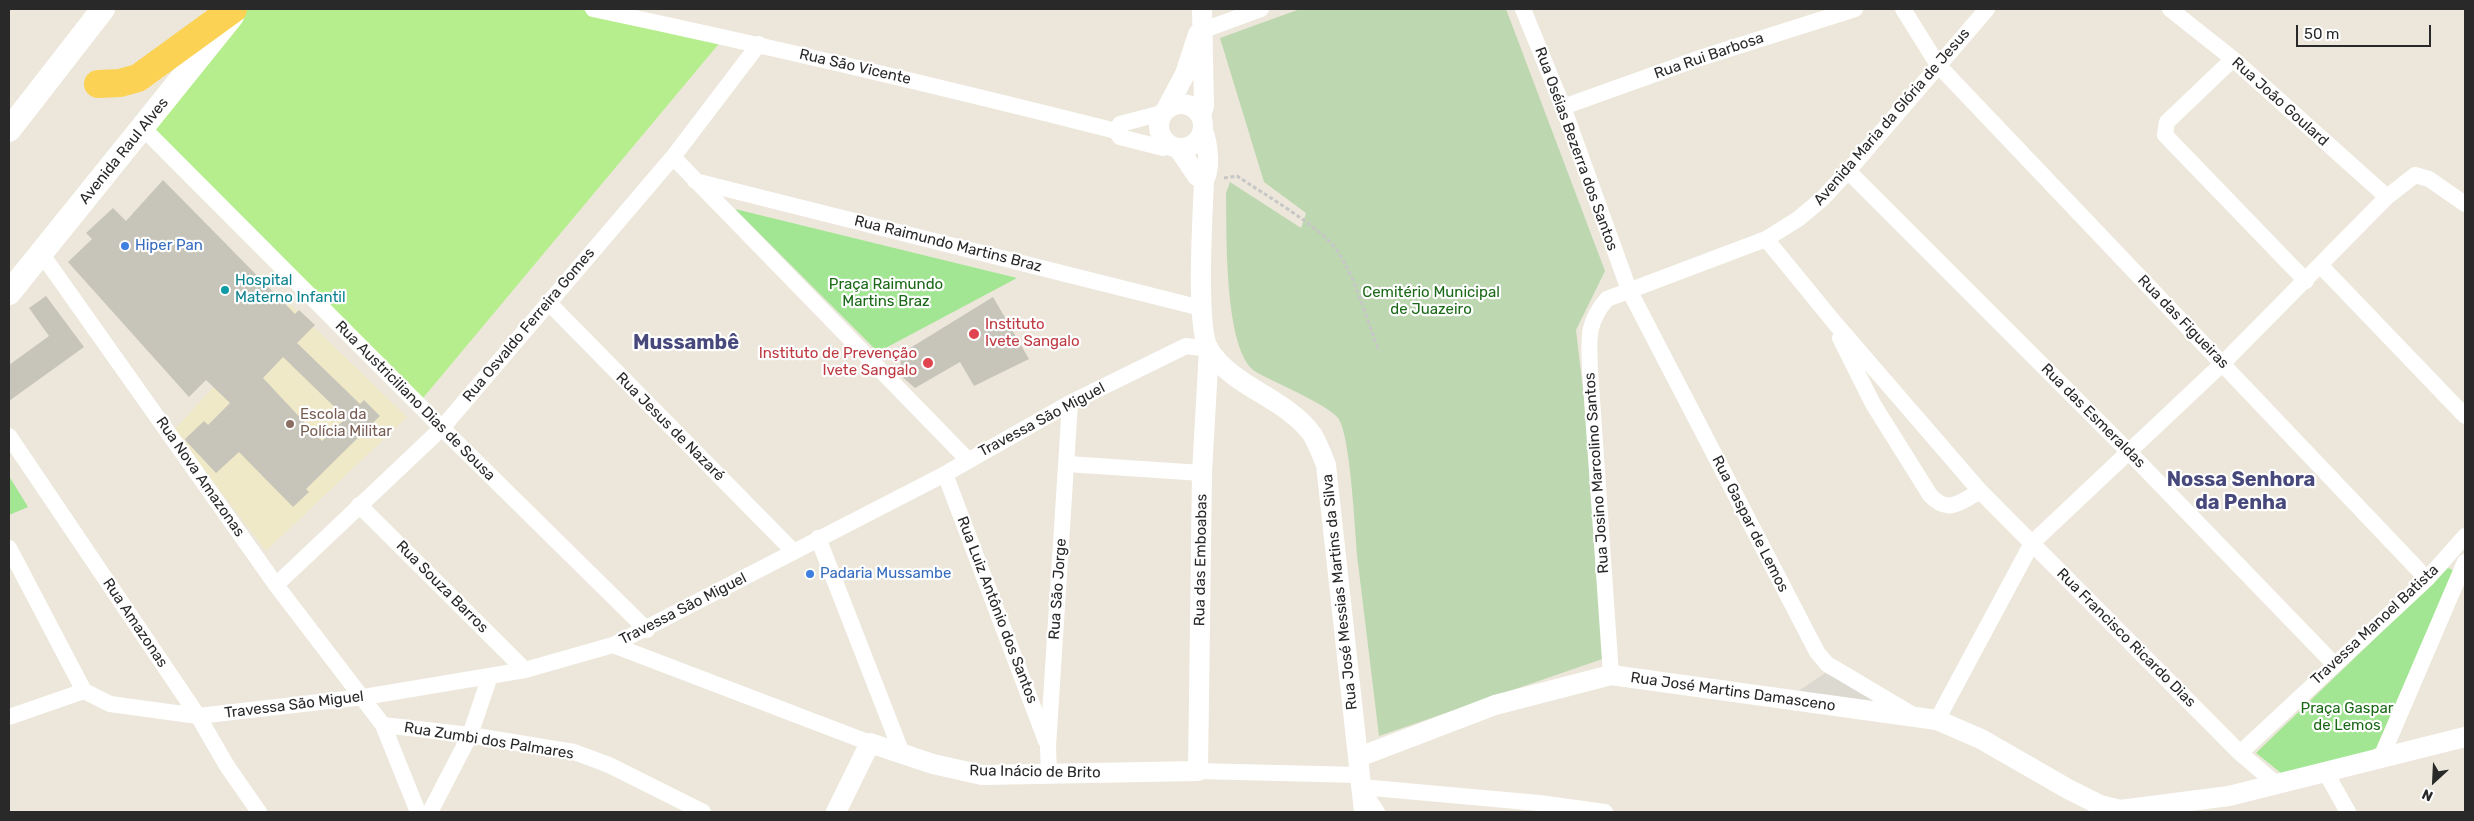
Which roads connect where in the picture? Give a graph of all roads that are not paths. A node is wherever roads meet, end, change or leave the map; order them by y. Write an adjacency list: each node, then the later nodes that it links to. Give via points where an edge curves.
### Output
1 (103, 9): 21 (main road)
2 (233, 9): 16 (highway, via 138,78)
3 (238, 9): 20 (main road, Avenida Raul Alves)
4 (593, 9): 13 (street, Rua São Vicente)
5 (1202, 9): 12 (street)
6 (1261, 9): 12 (street)
7 (1523, 9): 17 (street, Rua Oséias Bezerra dos Santos)
8 (1855, 9): 17 (street, Rua Rui Barbosa, via 1700,58)
9 (1903, 9): 15 (street, Rua das Figueiras)
10 (1987, 9): 15 (street, Avenida Maria da Glória de Jesus)
11 (2170, 9): 14 (street, Rua João Goulard)
12 (1201, 31): 18 (street, via 1185,74); 19 (street, Rua José Messias Martins da Silva, via 1204,34)
13 (759, 44): 22 (street, Rua São Vicente); 24 (street, Rua Osvaldo Ferreira Gomes)
14 (2233, 59): 28 (street, Rua João Goulard); 33 (street, via 2167,122 2165,135)
15 (1938, 65): 25 (street, Avenida Maria da Glória de Jesus); 40 (street, Rua das Figueiras)
16 (98, 84)
17 (1563, 107): 34 (street, Rua Oséias Bezerra dos Santos)
18 (1164, 111): 19 (street, via 1182,103 1190,105); 22 (street, via 1120,124); 23 (street, via 1158,128 1165,142)
19 (1202, 123): 23 (street, via 1194,144); 26 (street, Rua José Messias Martins da Silva, via 1207,141 1207,175)
20 (143, 128): 31 (main road, Avenida Raul Alves); 43 (street, Rua Austriciliano Dias de Sousa)
21 (9, 130)
22 (1116, 131): 23 (street, Rua São Vicente, via 1120,137)
23 (1175, 148): 26 (street, via 1197,176)
24 (673, 157): 27 (street); 36 (street, Rua Osvaldo Ferreira Gomes)
25 (1848, 171): 30 (street, Avenida Maria da Glória de Jesus, via 1798,219); 45 (street, Rua das Esmeraldas)
26 (1204, 180): 37 (street, Rua José Messias Martins da Silva)
27 (695, 181): 37 (street, Rua Raimundo Martins Braz); 46 (street)
28 (2387, 197): 29 (street, via 2415,175 2436,183); 32 (street)
29 (2465, 204)
30 (1766, 239): 34 (street, Avenida Maria da Glória de Jesus); 38 (street, Rua Francisco Ricardo Dias)
31 (41, 253): 35 (main road, Avenida Raul Alves); 61 (street, Rua Nova Amazonas)
32 (2321, 266): 33 (street); 42 (street)
33 (2306, 281): 40 (street)
34 (1629, 290): 66 (street, Rua Josino Marcolino Santos, via 1607,299 1596,311 1589,330); 72 (street, Rua Gaspar de Lemos, via 1816,652 1827,664)
35 (9, 293)
36 (548, 302): 43 (street, Rua Osvaldo Ferreira Gomes); 56 (street, Rua Jesus de Nazaré)
37 (1201, 308): 39 (street, Rua José Messias Martins da Silva)
38 (1834, 322): 50 (street, Rua Francisco Ricardo Dias); 50 (street, Rua Francisco Ricardo Dias, via 1873,404 1930,496 1947,506)
39 (1209, 349): 41 (street, Travessa São Miguel, via 1186,346); 48 (street, Rua das Emboabas); 83 (street, Rua José Messias Martins da Silva, via 1234,375 1312,433 1326,465)
40 (2223, 363): 45 (street); 60 (street, Rua das Figueiras)
41 (1070, 403): 46 (street, Travessa São Miguel); 47 (street, Rua São Jorge)
42 (2465, 416)
43 (442, 428): 51 (street, Rua Osvaldo Ferreira Gomes); 62 (street, Rua Austriciliano Dias de Sousa)
44 (9, 436): 70 (street, Rua Amazonas)
45 (2129, 452): 54 (street); 64 (street, Rua das Esmeraldas)
46 (968, 460): 49 (street, Travessa São Miguel)
47 (1067, 464): 48 (street); 78 (street, Rua São Jorge)
48 (1202, 473): 82 (street, Rua das Emboabas)
49 (945, 474): 53 (street, Travessa São Miguel); 78 (street, Rua Luiz Antônio dos Santos)
50 (1980, 491): 54 (street, Rua Francisco Ricardo Dias)
51 (359, 505): 61 (street, Rua Osvaldo Ferreira Gomes); 65 (street, Rua Souza Barros)
52 (2465, 536): 57 (street, Travessa Manoel Batista)
53 (818, 538): 56 (street, Travessa São Miguel); 80 (street)
54 (2032, 543): 73 (street); 79 (street, Rua Francisco Ricardo Dias)
55 (9, 548): 68 (street)
56 (793, 551): 62 (street, Travessa São Miguel)
57 (2446, 557): 58 (street); 60 (street, Travessa Manoel Batista)
58 (2465, 558)
59 (2465, 562): 81 (street)
60 (2427, 579): 64 (street, Travessa Manoel Batista)
61 (276, 585): 69 (street, Rua Nova Amazonas)
62 (647, 630): 63 (street, Travessa São Miguel)
63 (613, 645): 65 (street, Travessa São Miguel); 77 (street, Rua Inácio de Brito)
64 (2334, 664): 79 (street, Travessa Manoel Batista)
65 (525, 670): 67 (street, Travessa São Miguel)
66 (1611, 675): 72 (street, Rua José Martins Damasceno); 83 (street, Rua José Martins Damasceno, via 1495,705)
67 (490, 676): 69 (street, Travessa São Miguel); 75 (street)
68 (84, 691): 70 (street, Travessa São Miguel, via 110,704); 71 (street)
69 (364, 697): 70 (street, Travessa São Miguel); 74 (street, Rua Nova Amazonas)
70 (198, 716): 90 (street, Rua Amazonas)
71 (9, 717)
72 (1915, 717): 73 (street, Rua José Martins Damasceno)
73 (1937, 720): 88 (street, Rua José Martins Damasceno, via 1981,739)
74 (383, 725): 75 (street, Rua Zumbi dos Palmares); 91 (street, Rua Nova Amazonas)
75 (470, 735): 92 (street); 93 (street, Rua Zumbi dos Palmares, via 574,752 609,764)
76 (2465, 737): 81 (street)
77 (870, 743): 80 (street, Rua Inácio de Brito); 94 (street)
78 (1048, 746): 85 (street, Rua São Jorge)
79 (2240, 753): 86 (street, Rua Francisco Ricardo Dias)
80 (903, 756): 85 (street, Rua Inácio de Brito, via 982,775)
81 (2381, 758): 84 (street)
82 (1198, 771): 83 (street, Rua Inácio de Brito); 85 (street, Rua Inácio de Brito)
83 (1360, 773): 87 (street, Rua Inácio de Brito); 95 (street, Rua José Messias Martins da Silva); 96 (street)
84 (2326, 773): 86 (street); 98 (street)
85 (1049, 775)
86 (2275, 783): 89 (street, via 2228,796)
87 (1542, 808): 97 (street, Rua Inácio de Brito)
88 (2097, 808): 89 (street, Rua José Martins Damasceno)
89 (2120, 811)
90 (259, 812)
91 (418, 812)
92 (430, 812)
93 (702, 812)
94 (836, 812)
95 (1364, 812)
96 (1377, 812)
97 (1605, 812)
98 (2348, 812)

